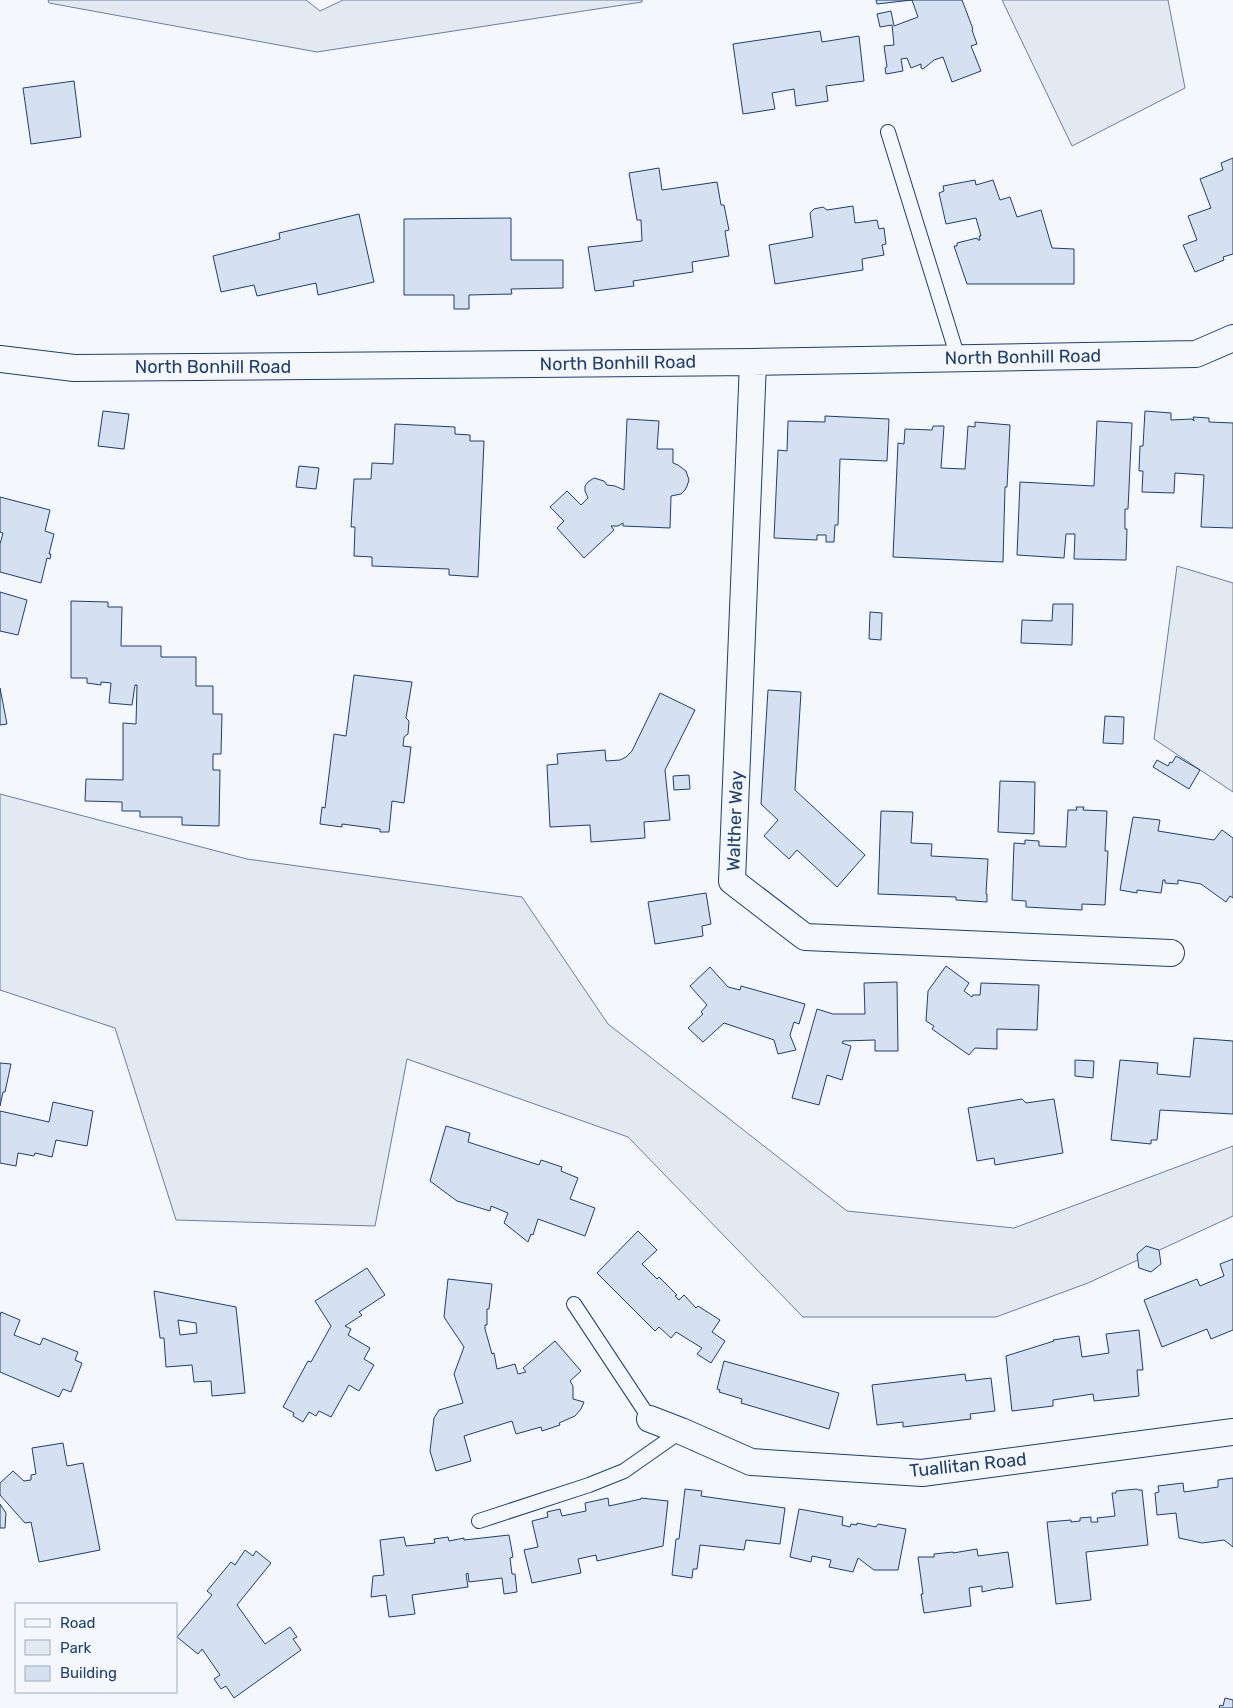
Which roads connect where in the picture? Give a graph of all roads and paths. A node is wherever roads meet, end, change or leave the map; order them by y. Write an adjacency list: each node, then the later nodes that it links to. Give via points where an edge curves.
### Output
1 (888, 132): 3 (lane)
2 (1233, 338): 3 (street, North Bonhill Road, via 1196,354)
3 (958, 358): 5 (street, North Bonhill Road)
4 (0, 359): 5 (street, North Bonhill Road, via 74,368)
5 (753, 362): 6 (street, Walther Way, via 732,881 805,937)
6 (1171, 953)
7 (574, 1304): 8 (lane)
8 (650, 1419): 9 (street, Tuallitan Road)
9 (681, 1431): 10 (street, Tuallitan Road, via 751,1462 922,1473); 11 (lane, via 624,1470)
10 (1233, 1432)
11 (479, 1521)

